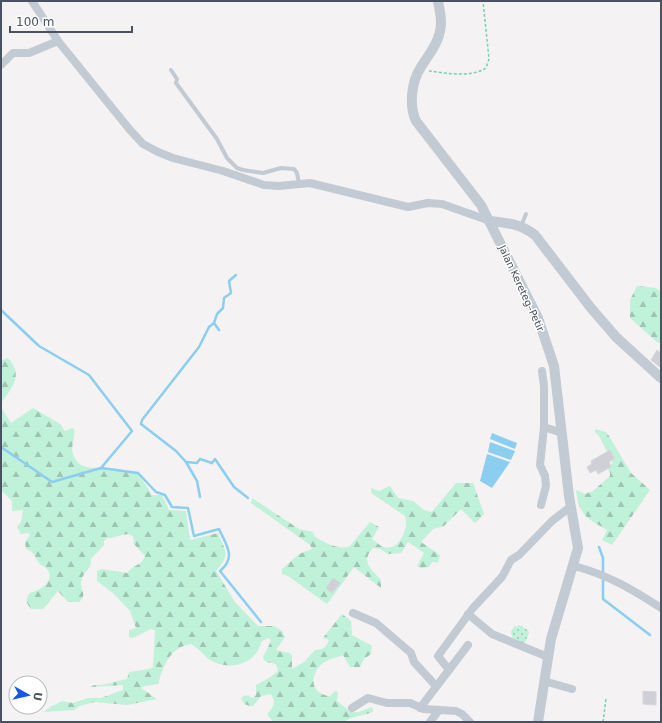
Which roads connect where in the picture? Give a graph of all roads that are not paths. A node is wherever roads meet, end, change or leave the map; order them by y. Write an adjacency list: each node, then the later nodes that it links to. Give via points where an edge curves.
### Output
1 (32, 1): 3 (street)
2 (438, 1): 8 (street, Jalan Kereteg–Petir, via 441,20 439,37 419,69 412,107 416,121 475,196)
3 (58, 41): 4 (street, via 30,53 13,53); 6 (street, via 143,144 172,158 264,185)
4 (1, 65)
5 (171, 70): 6 (lane, via 177,79 176,83 217,139 227,158 237,168 263,173 280,168 294,169)
6 (299, 183): 8 (street, via 316,184 408,207 428,203 442,204)
7 (526, 214): 9 (lane)
8 (490, 221): 9 (street); 13 (street, Jalan Kereteg–Petir, via 538,318 545,338 557,379)
9 (521, 226): 11 (street, via 535,235 590,308 616,337)
10 (542, 371): 12 (street)
11 (661, 378)
12 (544, 427): 13 (street); 14 (street, via 540,465 546,486)
13 (562, 433): 15 (street, Jalan Kereteg–Petir)
14 (541, 505)
15 (570, 507): 16 (street, Jalan Kereteg–Petir, via 578,545); 19 (street, via 511,560 502,577)
16 (574, 566): 17 (street, via 597,572 626,585); 21 (street, Jalan Kereteg–Petir)
17 (661, 608)
18 (353, 613): 24 (street, via 376,623 411,653 414,662)
19 (468, 614): 21 (street, via 492,634); 22 (street, via 438,656)
20 (468, 645): 22 (street)
21 (548, 657): 23 (street, Jalan Kereteg–Petir)
22 (449, 670): 24 (street)
23 (544, 681): 25 (street); 31 (street, Jalan Kereteg–Petir)
24 (436, 686): 27 (street)
25 (572, 689)
26 (352, 708): 27 (street, via 368,698 387,703 410,703)
27 (420, 708): 28 (street)
28 (439, 710): 29 (street); 30 (street, via 456,711)
29 (430, 722)
30 (470, 722)
31 (538, 722)

